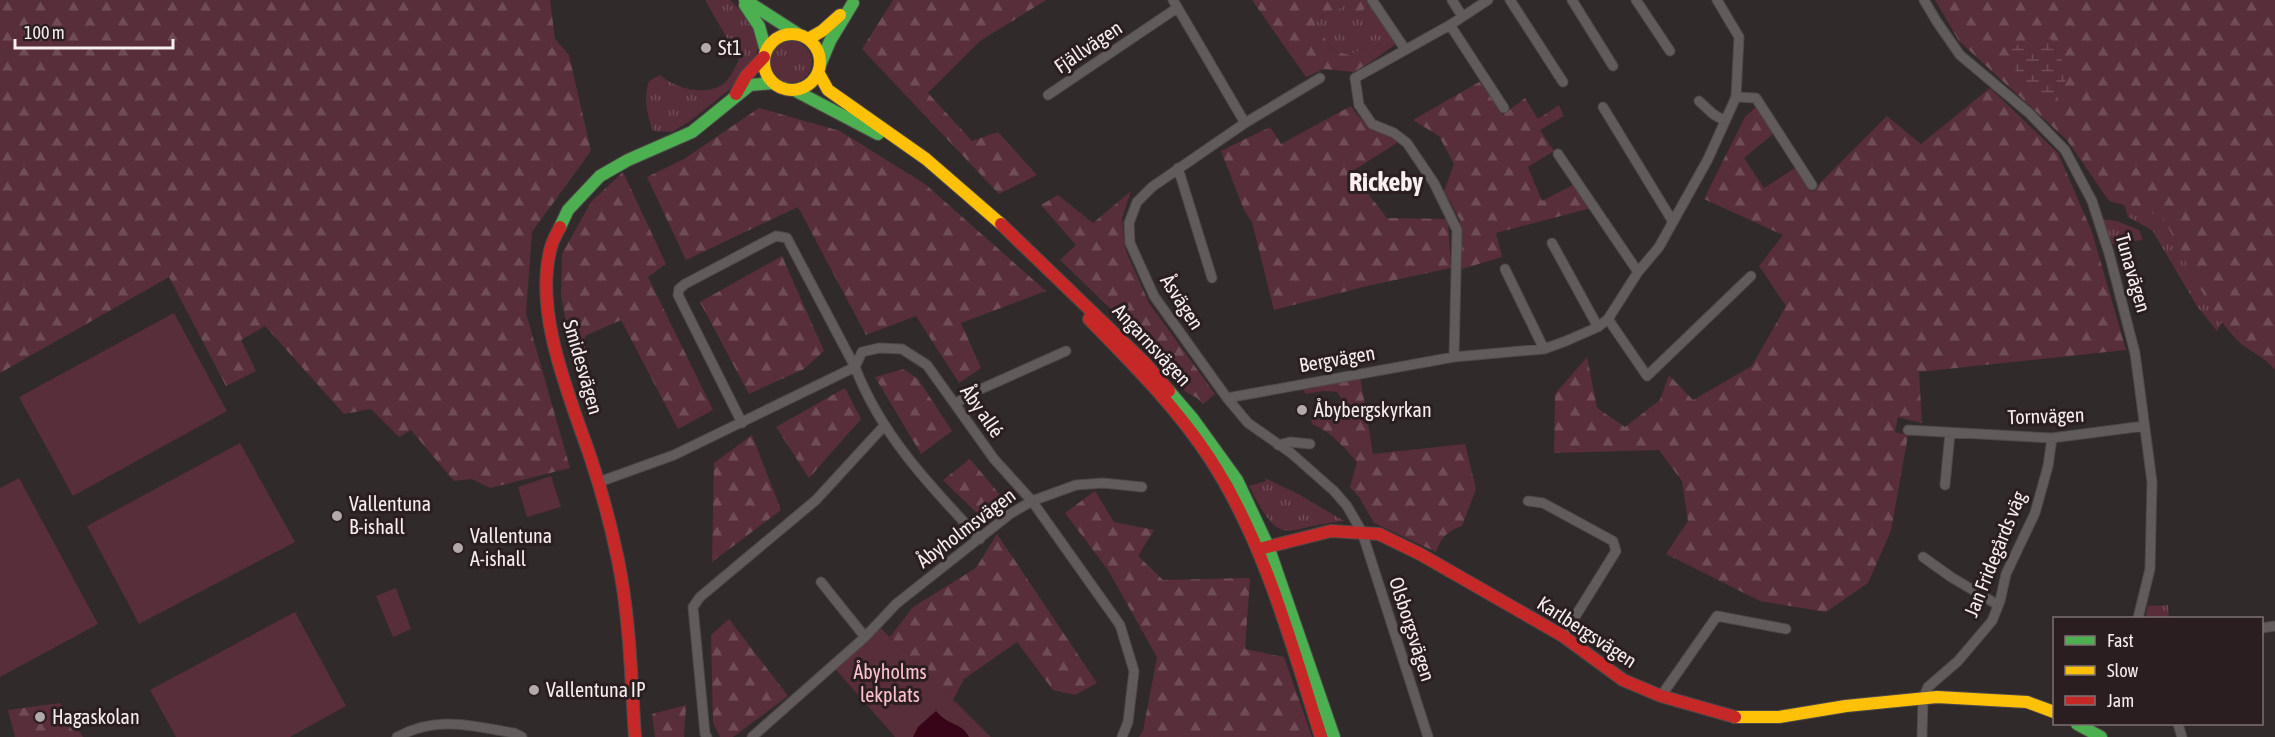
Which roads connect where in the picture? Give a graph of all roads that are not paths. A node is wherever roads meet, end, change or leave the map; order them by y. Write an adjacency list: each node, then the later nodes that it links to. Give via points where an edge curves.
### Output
1 (740, 0): 18 (main road, via 764,34)
2 (745, 0): 15 (main road)
3 (1372, 0): 16 (street)
4 (1452, 0): 13 (street)
5 (1488, 0): 13 (street)
6 (1510, 0): 22 (street)
7 (1572, 0): 19 (street)
8 (1636, 0): 17 (street)
9 (1717, 0): 27 (street, Bergvägen, via 1739,37)
10 (1924, 0): 52 (street, Tunavägen, via 1960,55 2029,113 2065,150 2092,201 2125,308)
11 (854, 2): 15 (main road, via 822,31); 20 (main road)
12 (1175, 4): 25 (street, Fjällvägen); 32 (street)
13 (1462, 16): 14 (street)
14 (1450, 25): 16 (street); 30 (street)
15 (803, 36): 18 (main road, via 778,37); 20 (main road, via 817,48)
16 (1405, 49): 46 (street, via 1355,78 1359,105 1371,124 1407,143 1434,183 1457,230)
17 (1671, 51)
18 (765, 54): 23 (main road, via 764,67); 26 (main road, Smidesvägen)
19 (1612, 66)
20 (819, 68): 24 (main road, via 808,85); 65 (main road, Angarnsvägen, via 828,90 926,159 984,208 1144,362 1237,480)
21 (1320, 78): 32 (street, Åsvägen)
22 (1563, 82)
23 (773, 83): 24 (main road); 26 (main road, Smidesvägen, via 750,86)
24 (794, 90): 65 (main road, Angarnsvägen, via 888,139 951,186 1065,294 1182,421)
25 (1048, 95)
26 (734, 98): 58 (main road, Smidesvägen, via 680,138 623,162 601,176 573,203 552,248 545,288 548,325)
27 (1736, 98): 31 (street, Bergvägen); 35 (street, via 1756,98)
28 (1699, 101): 31 (street)
29 (1603, 107): 36 (street)
30 (1504, 108)
31 (1725, 121): 36 (street, Bergvägen)
32 (1245, 123): 34 (street, Åsvägen)
33 (1558, 154): 39 (street)
34 (1178, 168): 41 (street, Åsvägen); 48 (street, Åsvägen, via 1137,202 1129,223 1130,243 1154,296)
35 (1812, 185)
36 (1673, 222): 39 (street, Bergvägen)
37 (1552, 243): 43 (street)
38 (1505, 269): 44 (street)
39 (1638, 272): 42 (street, Bergvägen)
40 (1751, 276): 42 (street, via 1647,376)
41 (1212, 278)
42 (1608, 319): 43 (street, Bergvägen)
43 (1598, 327): 44 (street, Bergvägen)
44 (1545, 349): 46 (street, Bergvägen)
45 (1066, 351): 49 (street)
46 (1454, 357): 48 (street, Bergvägen)
47 (855, 367): 49 (street, Åby allé, via 862,352 902,349 927,365); 50 (street); 50 (street, via 787,238 776,236 679,289 678,295); 51 (street)
48 (1227, 398): 57 (street, Åsvägen, via 1248,423)
49 (954, 404): 61 (street, Åby allé, via 994,459)
50 (742, 423): 58 (street, via 674,455)
51 (884, 426): 64 (street, via 915,468); 82 (street, via 816,500 693,607)
52 (2144, 426): 55 (street, Tornvägen); 69 (street, Tunavägen, via 2152,482 2152,522 2150,569)
53 (1908, 430): 54 (street, Tornvägen)
54 (1950, 433): 55 (street, Tornvägen); 59 (street)
55 (2052, 438): 68 (street, Jan Fridegårds väg, via 2034,513 2006,574)
56 (1310, 444): 57 (street)
57 (1278, 445): 63 (street, Åsvägen, via 1334,491)
58 (599, 482): 81 (main road, Smidesvägen, via 625,597)
59 (1945, 485)
60 (1142, 487): 61 (street, Åbyholmsvägen, via 1076,485)
61 (1032, 501): 64 (street, Åbyholmsvägen); 84 (street, Åby allé, via 1119,625 1134,671 1128,722)
62 (1528, 501): 71 (street, via 1543,503 1613,541 1616,550)
63 (1362, 532): 65 (main road, Karlbergsvägen, via 1331,531); 71 (main road, Karlbergsvägen, via 1379,534 1420,554); 87 (street, Olsborgsvägen)
64 (980, 538): 72 (street, Åbyholmsvägen, via 896,604)
65 (1263, 548): 85 (main road, Angarnsvägen); 86 (main road, Angarnsvägen)
66 (1923, 557): 68 (street)
67 (820, 582): 72 (street)
68 (1998, 605): 74 (street, Jan Fridegårds väg, via 1992,621 1958,661 1928,687)
69 (2138, 617)
70 (1786, 629): 73 (street, via 1717,616)
71 (1563, 636): 73 (main road, Karlbergsvägen, via 1623,681)
72 (865, 637): 83 (street, Åbyholmsvägen)
73 (1661, 696): 74 (main road, Karlbergsvägen, via 1732,717 1779,717)
74 (1923, 698): 75 (main road, Karlbergsvägen, via 2027,702); 88 (street)
75 (2053, 711)
76 (518, 724): 79 (street)
77 (2082, 725): 78 (main road)
78 (2096, 731)
79 (521, 736): 80 (street, via 447,722)
80 (397, 737)
81 (636, 737)
82 (707, 737)
83 (752, 737)
84 (1122, 737)
85 (1321, 737)
86 (1334, 737)
87 (1428, 737)
88 (1922, 737)

